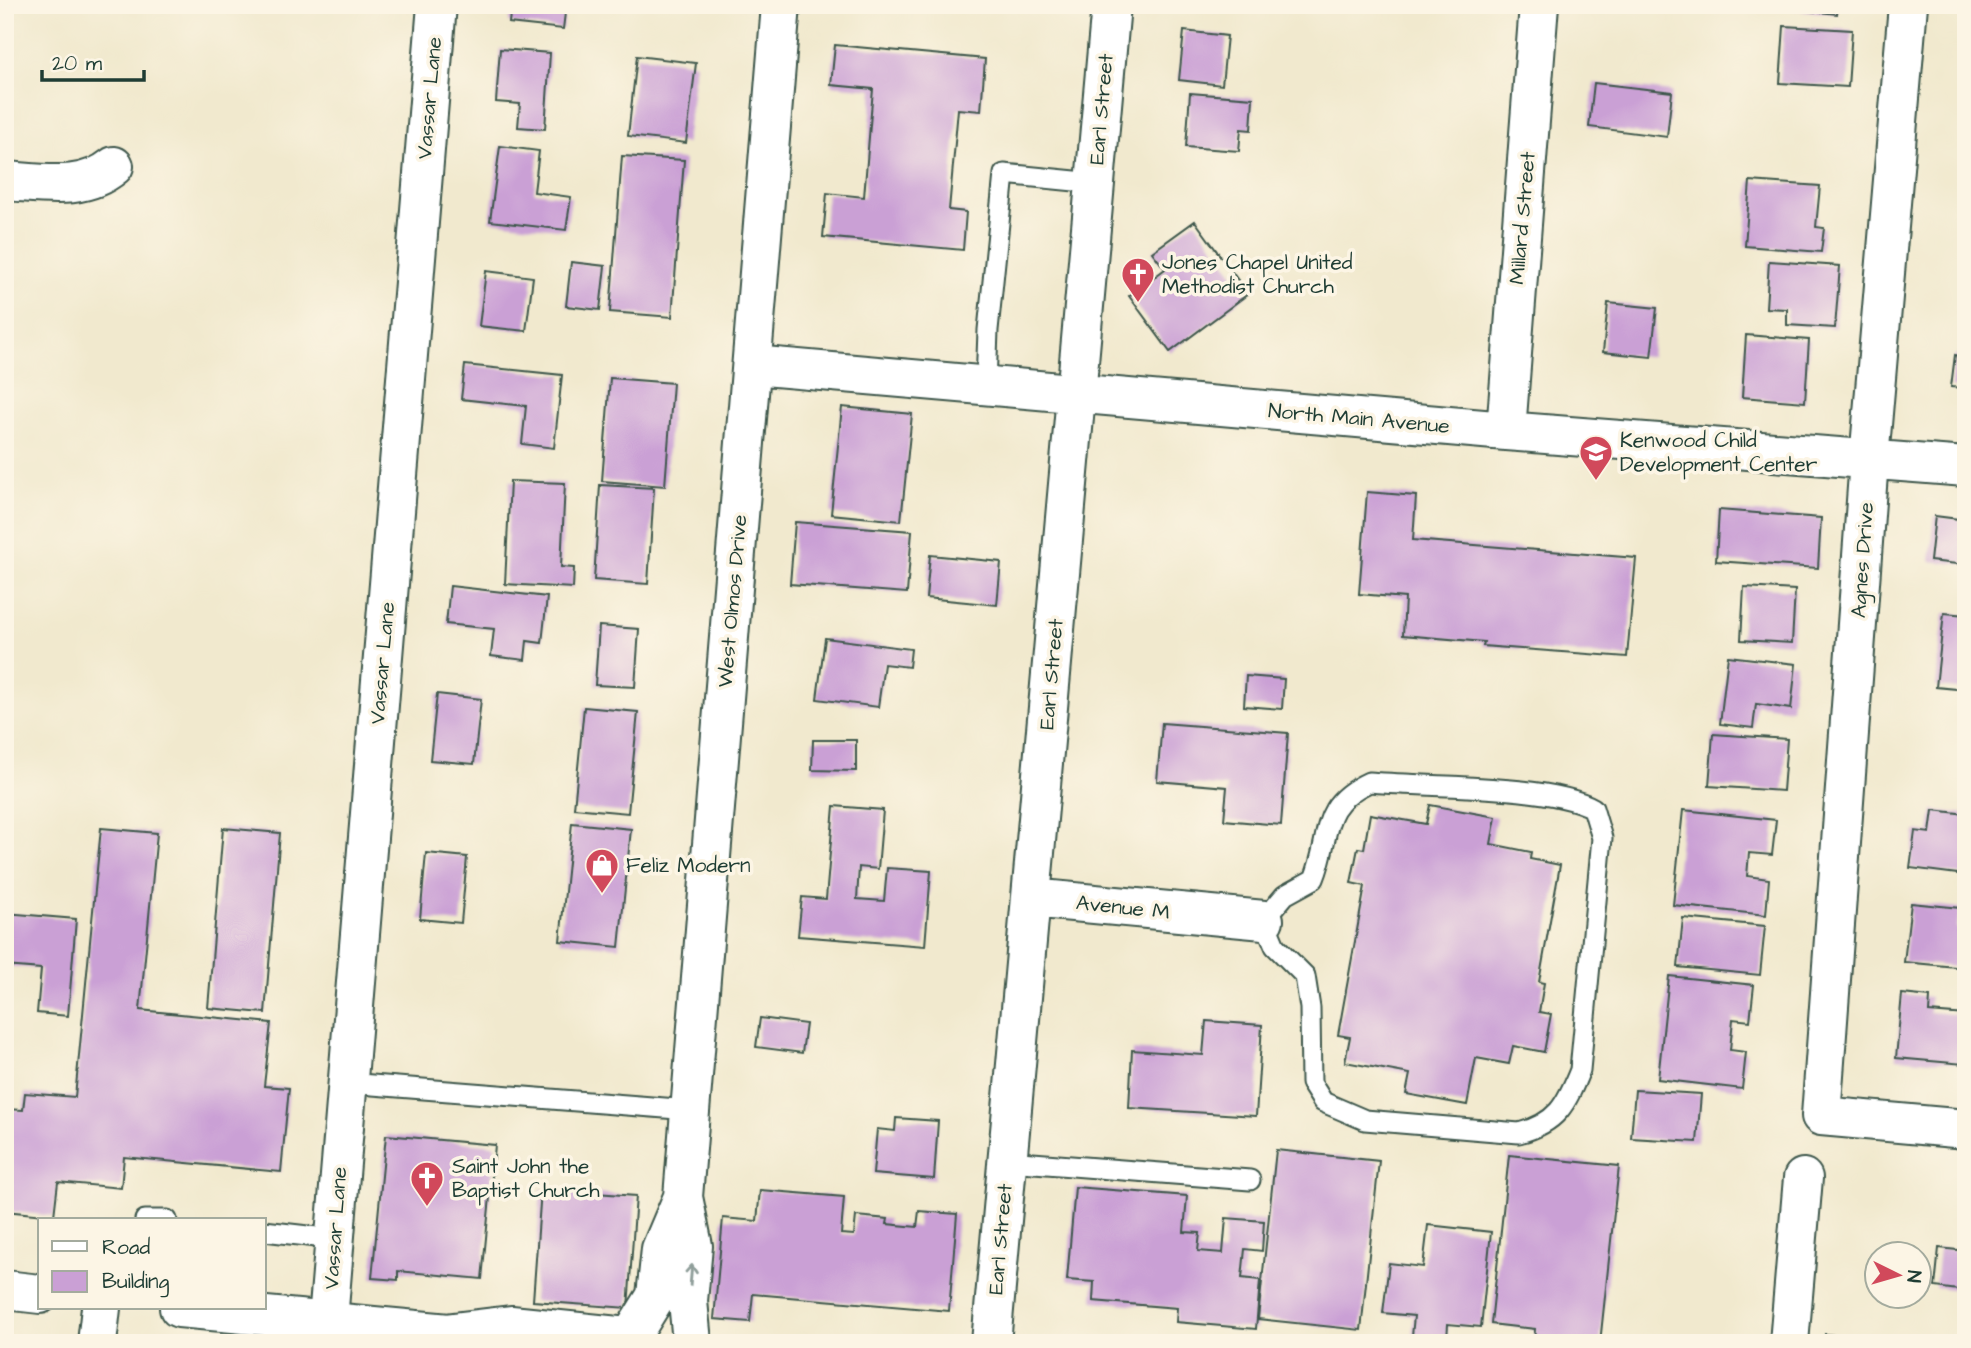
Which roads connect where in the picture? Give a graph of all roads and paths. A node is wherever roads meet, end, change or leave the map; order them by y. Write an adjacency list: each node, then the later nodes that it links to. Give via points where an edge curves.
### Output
1 (437, 5): 17 (street, Vassar Lane)
2 (781, 5): 9 (street, West Olmos Drive)
3 (1111, 5): 8 (street, Earl Street)
4 (1539, 5): 12 (street, Millard Street)
5 (1908, 5): 13 (street, Agnes Drive)
6 (114, 166): 7 (street, via 101,177 73,185)
7 (5, 181)
8 (1095, 183): 10 (lane, via 1004,174); 11 (street, Earl Street)
9 (752, 365): 10 (street, North Main Avenue); 18 (street, West Olmos Drive)
10 (986, 386): 11 (street, North Main Avenue)
11 (1076, 393): 12 (street, North Main Avenue); 15 (street, Earl Street)
12 (1506, 431): 13 (street, North Main Avenue)
13 (1869, 460): 14 (street, North Main Avenue); 19 (street, Agnes Drive, via 1821,1116)
14 (1966, 467)
15 (1031, 898): 16 (street, Avenue M); 20 (street, Earl Street)
16 (1264, 920): 16 (lane, via 1275,946 1305,976 1311,1083 1322,1102 1365,1120 1519,1133 1554,1118 1569,1099 1580,1070 1600,868 1602,838 1593,808 1578,800 1512,791 1369,782 1350,791 1332,809 1314,879 1285,895)
17 (347, 1083): 18 (lane); 25 (street, Vassar Lane)
18 (690, 1110): 23 (street, West Olmos Drive)
19 (1966, 1129)
20 (1007, 1161): 22 (lane); 36 (street, Earl Street)
21 (1803, 1178): 37 (street)
22 (1250, 1181)
23 (683, 1198): 32 (street, West Olmos Drive, via 661,1249 656,1296 646,1317); 35 (street, West Olmos Drive, one-way to 23, via 688,1301 693,1246)
24 (266, 1231): 25 (lane)
25 (334, 1239): 30 (street, Vassar Lane)
26 (5, 1290): 27 (street)
27 (38, 1294)
28 (101, 1310): 34 (street)
29 (195, 1310): 30 (street)
30 (345, 1329): 31 (street)
31 (406, 1335): 33 (street)
32 (621, 1336): 33 (street, via 511,1325); 35 (street, via 653,1328)
33 (466, 1338)
34 (97, 1343)
35 (692, 1343)
36 (991, 1343)
37 (1789, 1343)

